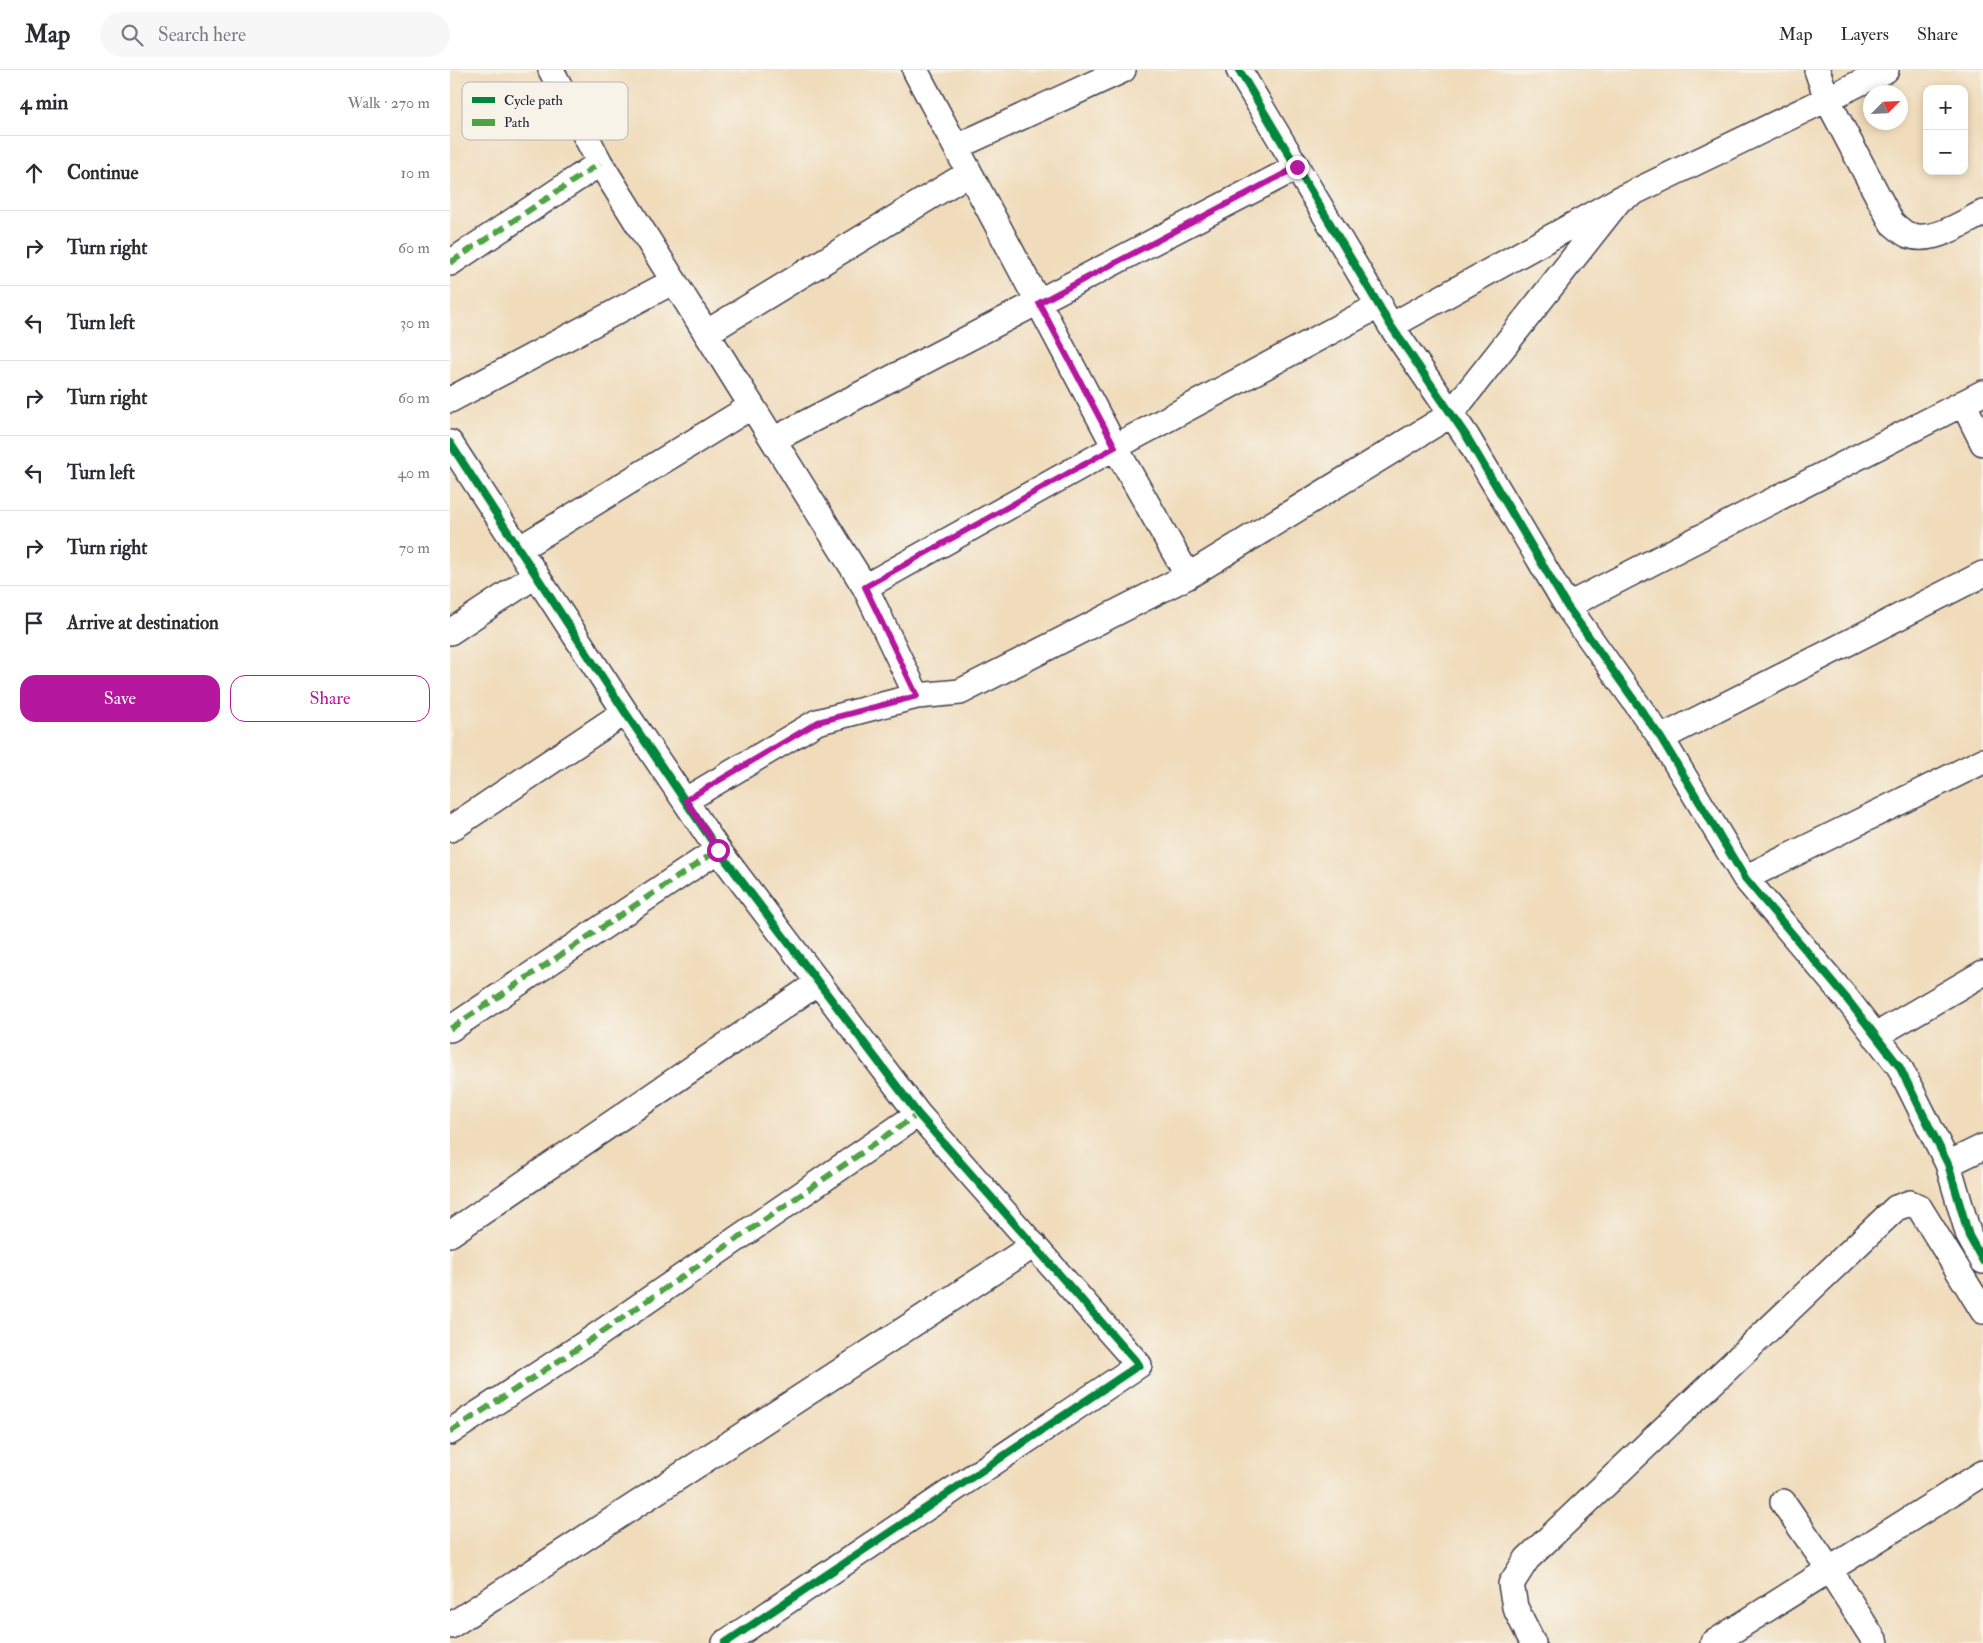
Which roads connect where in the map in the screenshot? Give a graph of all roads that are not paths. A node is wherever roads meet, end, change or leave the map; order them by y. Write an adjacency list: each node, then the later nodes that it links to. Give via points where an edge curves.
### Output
1 (551, 70): 7 (street)
2 (914, 70): 10 (street)
3 (1123, 70): 10 (street)
4 (1239, 70): 12 (street)
5 (1817, 70): 8 (street)
6 (1886, 70): 8 (street)
7 (557, 82)
8 (1826, 99): 14 (street); 15 (street, via 1892,223 1907,235 1924,237 1942,233)
9 (588, 140): 11 (street)
10 (956, 147): 13 (street)
11 (600, 163): 16 (street); 17 (street)
12 (1297, 167): 18 (street); 19 (street)
13 (969, 172): 18 (street); 20 (street)
14 (1620, 199): 19 (street); 24 (street)
15 (1983, 213)
16 (450, 263)
17 (674, 281): 20 (street); 22 (street)
18 (1039, 303): 25 (street); 28 (street)
19 (1385, 316): 24 (street); 28 (street)
20 (706, 333): 23 (street)
21 (1973, 398): 27 (street); 34 (street)
22 (450, 400)
23 (752, 406): 25 (street); 29 (street)
24 (1450, 415): 32 (street); 34 (street)
25 (773, 440): 33 (street)
26 (450, 443): 29 (street)
27 (1983, 443)
28 (1115, 447): 32 (street); 33 (street)
29 (519, 549): 31 (street)
30 (1983, 574): 38 (street)
31 (536, 575): 35 (street); 37 (street)
32 (1188, 576): 36 (street, via 960,692)
33 (865, 587): 36 (street)
34 (1567, 606): 38 (street)
35 (450, 632)
36 (917, 696): 40 (street, via 818,722)
37 (626, 712): 40 (street); 41 (street)
38 (1660, 738): 43 (street)
39 (1983, 761): 43 (street)
40 (686, 800): 42 (street)
41 (450, 829)
42 (718, 850): 45 (street); 46 (street)
43 (1745, 878): 47 (street)
44 (1983, 973): 47 (street)
45 (818, 982): 48 (street); 51 (street)
46 (450, 1028)
47 (1876, 1036): 50 (street, via 1899,1066)
48 (918, 1114): 52 (street); 55 (street, via 583,1345)
49 (1983, 1147): 50 (street)
50 (1948, 1164): 53 (street, via 1969,1236)
51 (450, 1234)
52 (1034, 1245): 59 (street); 60 (street, via 1139,1365)
53 (1983, 1261)
54 (1983, 1311): 61 (street, via 1919,1207 1910,1203 1896,1208 1527,1559 1511,1584 1515,1607)
55 (450, 1432)
56 (1983, 1473): 58 (street)
57 (1782, 1502): 58 (street)
58 (1829, 1569): 62 (street); 63 (street)
59 (450, 1626)
60 (725, 1643)
61 (1533, 1643)
62 (1713, 1643)
63 (1876, 1643)

